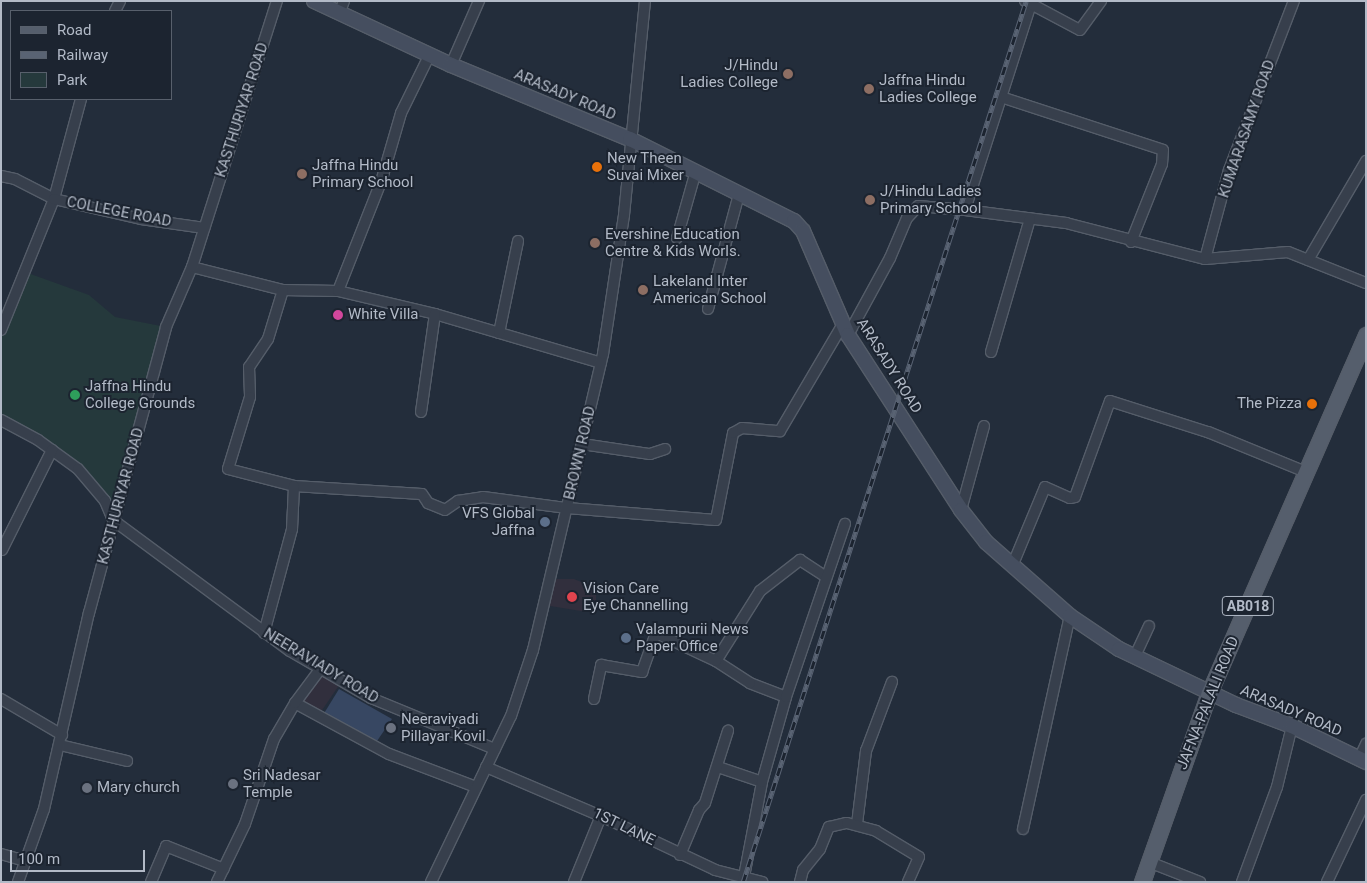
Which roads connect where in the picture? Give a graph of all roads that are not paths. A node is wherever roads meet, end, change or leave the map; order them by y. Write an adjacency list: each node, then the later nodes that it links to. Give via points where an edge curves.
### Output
1 (277, 1): 21 (street, KASTHURIYAR ROAD)
2 (314, 1): 8 (main road, ARASADY ROAD)
3 (479, 1): 10 (street)
4 (645, 1): 13 (street, BROWN ROAD)
5 (1101, 1): 7 (street, via 1080,30)
6 (1294, 1): 25 (street, KUMARASAMY ROAD, via 1229,170)
7 (1030, 2): 11 (street)
8 (341, 8): 9 (main road, ARASADY ROAD)
9 (430, 54): 10 (main road, ARASADY ROAD); 30 (street, via 401,113 381,182)
10 (451, 65): 13 (main road, ARASADY ROAD)
11 (1002, 97): 19 (street); 24 (street, via 1164,150 1162,164)
12 (81, 100): 18 (street)
13 (630, 139): 15 (main road, ARASADY ROAD); 38 (street, BROWN ROAD, via 624,215)
14 (1366, 161): 26 (street)
15 (696, 171): 17 (main road, ARASADY ROAD); 22 (street)
16 (1, 176): 18 (street)
17 (739, 194): 31 (street); 33 (main road, ARASADY ROAD, via 794,220 803,231)
18 (54, 199): 21 (street, COLLEGE ROAD, via 141,219); 34 (street, COLLEGE ROAD)
19 (965, 210): 20 (street); 33 (street, via 918,206 907,218 890,258)
20 (1030, 219): 24 (street, via 1066,224); 37 (street)
21 (204, 228): 27 (street, KASTHURIYAR ROAD)
22 (677, 238)
23 (518, 241): 35 (street)
24 (1132, 242): 25 (street)
25 (1205, 259): 26 (street, via 1288,252)
26 (1308, 260): 28 (street)
27 (192, 267): 29 (street); 49 (street, KASTHURIYAR ROAD, via 166,327)
28 (1366, 283)
29 (283, 290): 30 (street); 46 (street, via 268,339 249,367 250,397 228,469)
30 (338, 291): 32 (street)
31 (708, 309)
32 (434, 314): 35 (street); 39 (street)
33 (846, 329): 47 (street, via 780,431 742,428 733,433 716,520); 48 (main road, ARASADY ROAD)
34 (1, 330)
35 (499, 333): 38 (street)
36 (1366, 335): 45 (main road, JAFNA-PALALI ROAD / AB018)
37 (991, 352)
38 (601, 363): 42 (street, BROWN ROAD)
39 (421, 412)
40 (1, 420): 44 (street)
41 (984, 426): 48 (street)
42 (582, 444): 43 (street, via 650,454); 47 (street, BROWN ROAD)
43 (664, 449)
44 (52, 450): 49 (street, via 78,469 105,501); 51 (street)
45 (1306, 472): 52 (street, via 1216,435 1110,401 1075,497 1070,498 1045,487); 61 (main road, JAFNA-PALALI ROAD / AB018)
46 (294, 486): 47 (street, via 402,490 422,494 428,503 446,510 458,501 483,497); 56 (street, via 292,529)
47 (567, 508): 70 (street, BROWN ROAD, via 533,650)
48 (961, 510): 52 (main road, ARASADY ROAD, via 986,542)
49 (113, 520): 56 (street, NEERAVIADY ROAD); 68 (street, KASTHURIYAR ROAD)
50 (845, 524): 53 (street)
51 (2, 550)
52 (1013, 564): 54 (main road, ARASADY ROAD)
53 (826, 577): 58 (street, via 800,560 760,591); 62 (street)
54 (1070, 616): 57 (main road, ARASADY ROAD); 80 (street)
55 (1150, 626): 57 (street)
56 (264, 632): 59 (street, NEERAVIADY ROAD)
57 (1135, 656): 61 (main road, ARASADY ROAD)
58 (716, 661): 62 (street, via 750,683); 64 (street, via 656,633 642,672 601,665)
59 (321, 668): 65 (street); 70 (street, NEERAVIADY ROAD, via 387,705)
60 (892, 682): 79 (street, via 866,752)
61 (1209, 693): 66 (main road, ARASADY ROAD); 84 (main road, JAFNA-PALALI ROAD / AB018)
62 (786, 697): 75 (street)
63 (1, 699): 68 (street)
64 (594, 699)
65 (295, 703): 76 (street, via 389,754); 85 (street, via 266,758 245,824)
66 (1292, 726): 71 (main road, ARASADY ROAD); 97 (street, via 1277,787)
67 (728, 731): 74 (street)
68 (61, 740): 72 (street); 83 (street, KASTHURIYAR ROAD, via 44,809)
69 (1366, 744): 71 (street)
70 (495, 749): 73 (street, BROWN ROAD)
71 (1362, 760)
72 (127, 761)
73 (486, 767): 76 (street, BROWN ROAD); 78 (street, 1ST LANE)
74 (718, 767): 75 (street); 82 (street)
75 (762, 782): 86 (street)
76 (476, 787): 90 (street, BROWN ROAD)
77 (1366, 800): 98 (street)
78 (601, 816): 82 (street, 1ST LANE); 91 (street)
79 (857, 824): 93 (street, via 836,823 829,827 820,849 803,870); 94 (street, via 906,846 919,857)
80 (1023, 829)
81 (1, 854): 83 (street)
82 (680, 855): 86 (street, 1ST LANE)
83 (25, 861): 87 (street, KASTHURIYAR ROAD)
84 (1149, 862): 95 (main road, JAFNA-PALALI ROAD / AB018); 96 (street)
85 (224, 869): 88 (street, via 166,846); 89 (street)
86 (744, 880): 92 (street, 1ST LANE)
87 (18, 882)
88 (152, 882)
89 (217, 882)
90 (431, 882)
91 (574, 882)
92 (762, 882)
93 (800, 882)
94 (908, 882)
95 (1142, 882)
96 (1200, 882)
97 (1242, 882)
98 (1327, 882)

